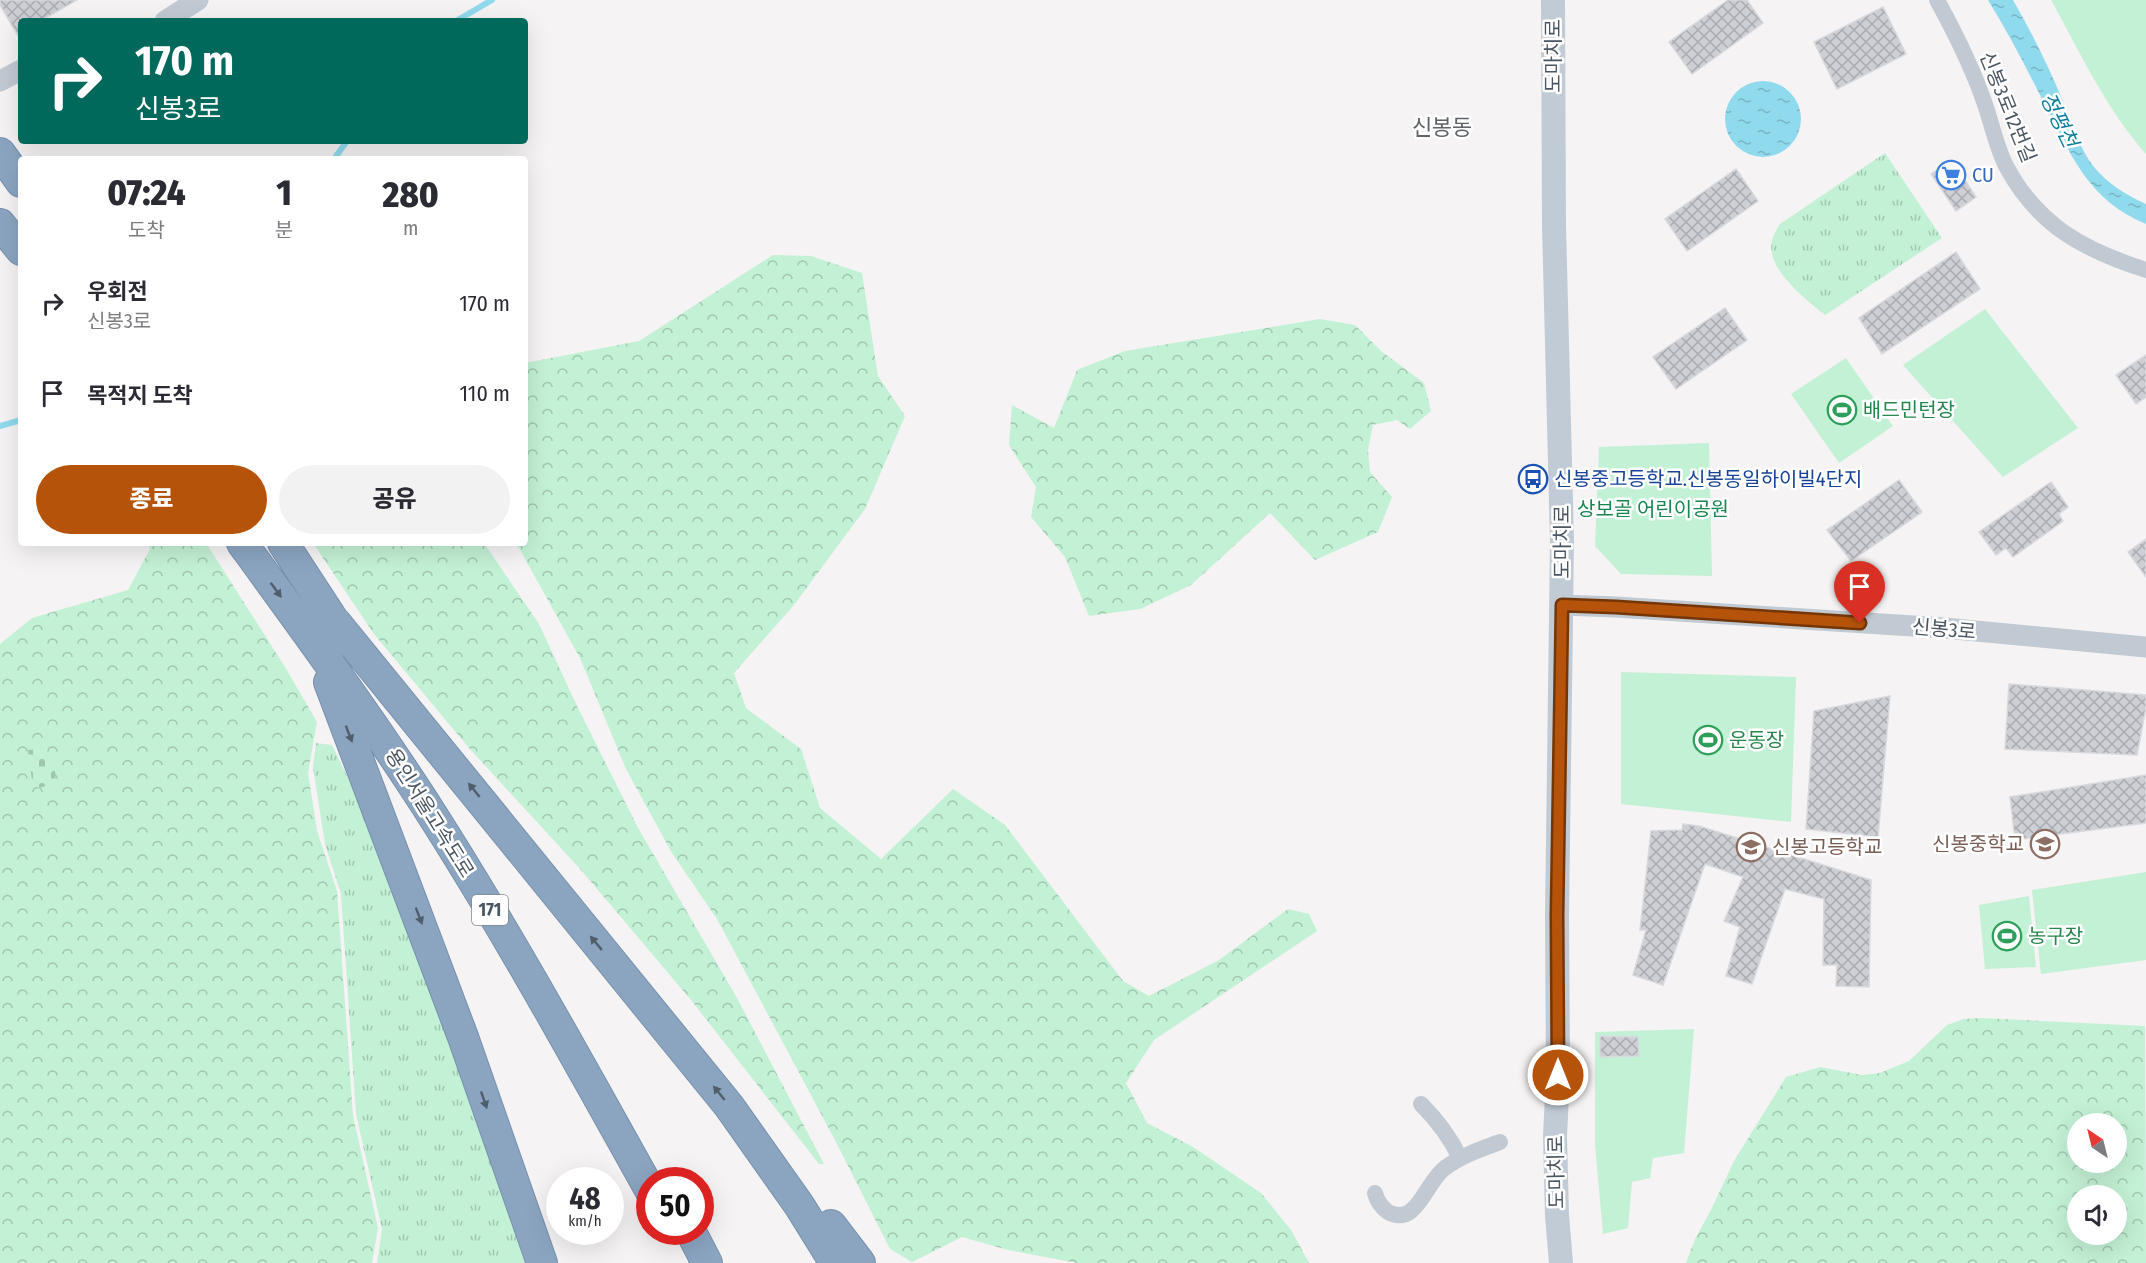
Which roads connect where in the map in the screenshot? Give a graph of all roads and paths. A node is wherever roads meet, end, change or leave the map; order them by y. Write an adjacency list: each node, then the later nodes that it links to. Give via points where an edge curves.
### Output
1 (198, 0): 4 (street)
2 (1553, 0): 14 (main road, 도마치로)
3 (1937, 0): 11 (street, 신봉3로12번길, via 1982,95 2005,164 2021,190 2062,232 2089,249)
4 (170, 18)
5 (18, 72): 6 (street)
6 (0, 81)
7 (0, 153): 8 (highway)
8 (18, 178)
9 (0, 224): 10 (highway)
10 (18, 246)
11 (2146, 270)
12 (245, 546): 15 (highway, 용인서울고속도로 / 171, one-way to 15)
13 (284, 546): 15 (highway, 용인서울고속도로 / 171)
14 (1562, 605): 16 (street, 신봉3로, via 1944,628); 31 (main road, 도마치로, via 1555,1136)
15 (325, 632): 18 (highway, one-way to 15, via 482,800); 21 (highway, 용인서울고속도로 / 171, via 378,732 519,956); 22 (highway, 용인서울고속도로 / 171, via 505,903); 26 (highway, one-way to 26)
16 (2146, 647)
17 (1421, 1104): 20 (street, via 1445,1131)
18 (745, 1128): 29 (highway, via 800,1205); 30 (highway, via 820,1211)
19 (1500, 1142): 20 (street)
20 (1460, 1158): 23 (street, via 1430,1183 1410,1213 1391,1214 1382,1208)
21 (637, 1167)
22 (657, 1167)
23 (1375, 1193)
24 (679, 1245): 27 (highway)
25 (698, 1245): 28 (highway)
26 (542, 1263)
27 (688, 1263)
28 (707, 1263)
29 (835, 1263)
30 (860, 1263)
31 (1561, 1263)

